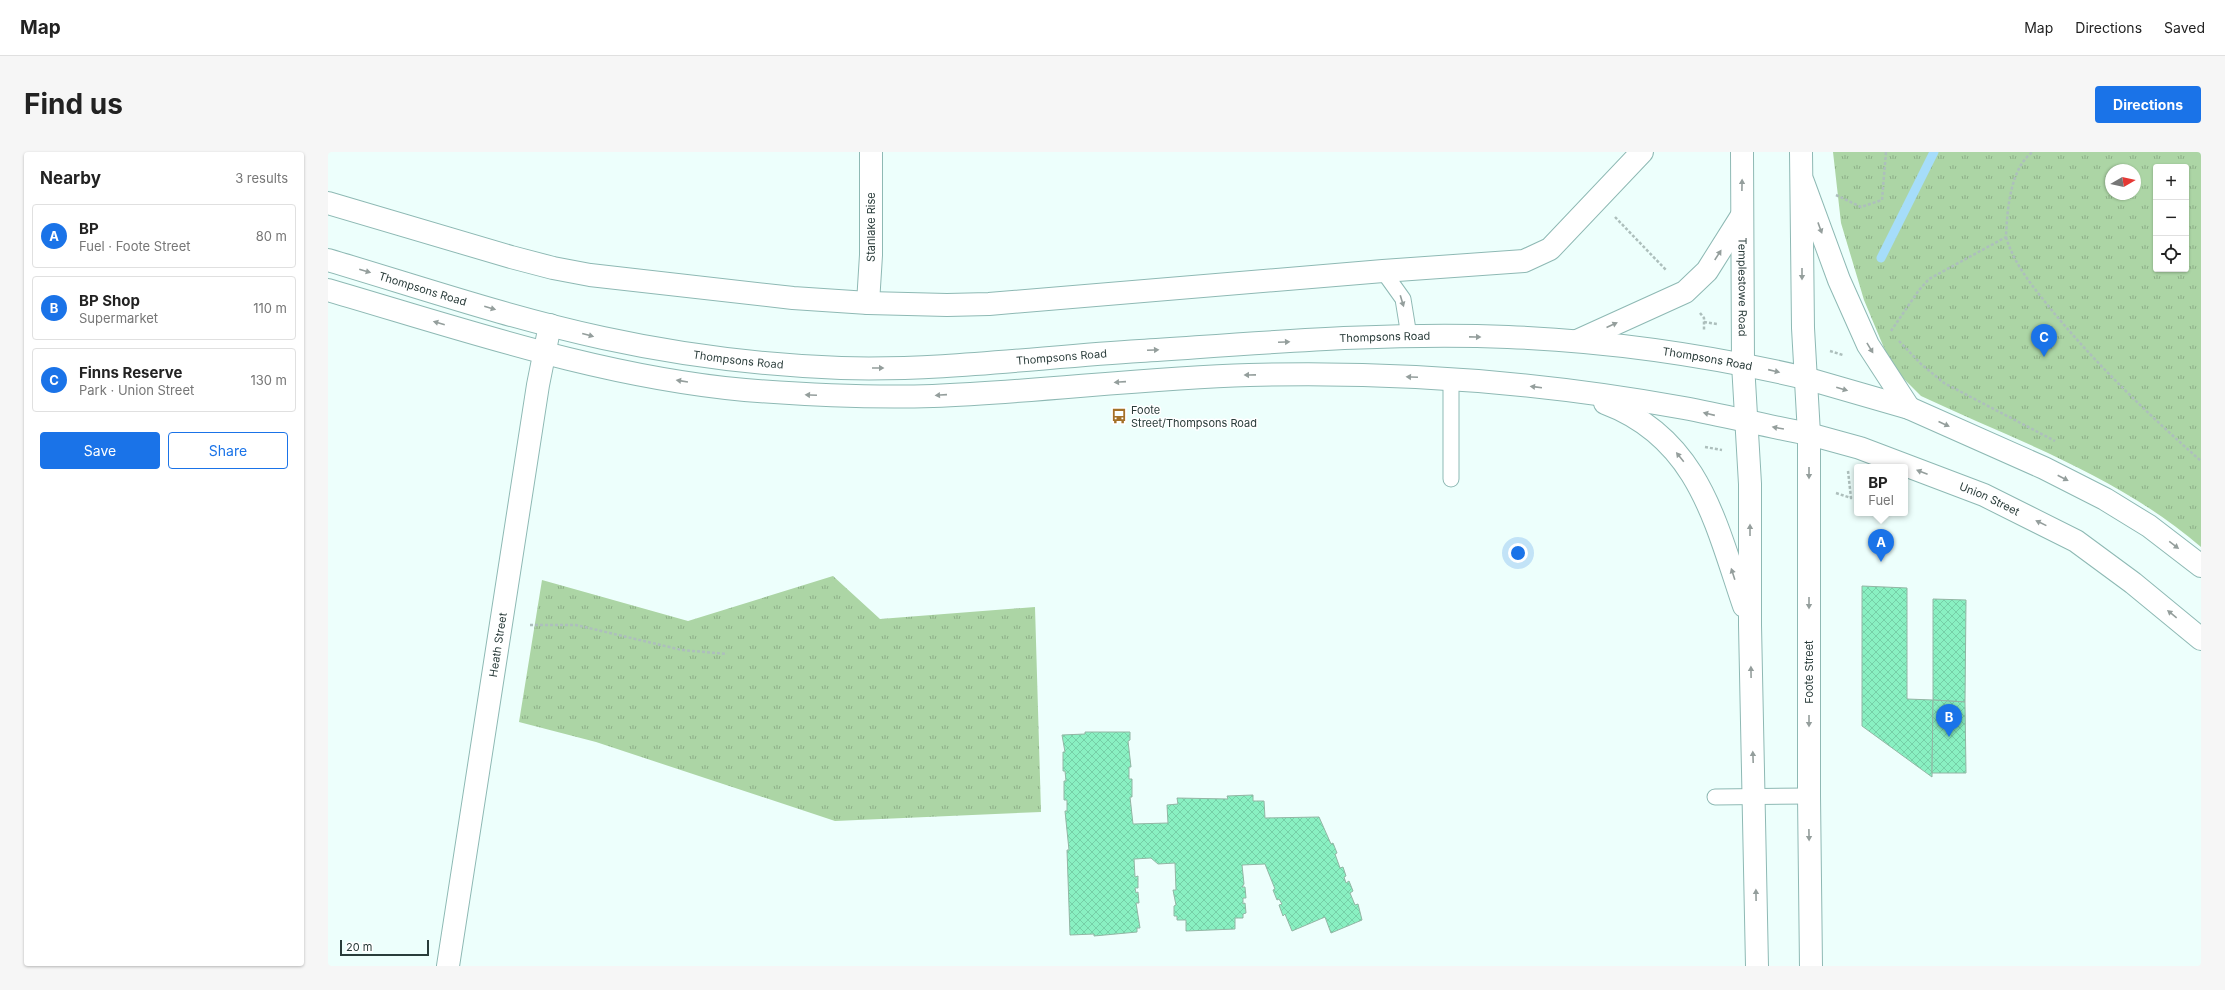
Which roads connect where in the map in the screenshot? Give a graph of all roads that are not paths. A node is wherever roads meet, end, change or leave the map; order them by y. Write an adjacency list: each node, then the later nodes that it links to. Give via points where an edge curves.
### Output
1 (871, 152): 11 (main road, Stanlake Rise, via 872,247)
2 (1642, 152): 9 (main road, via 1550,249 1524,261)
3 (1742, 152): 7 (main road, Templestowe Road, one-way to 3)
4 (1801, 152): 5 (main road)
5 (1801, 178): 17 (main road, one-way to 17); 20 (main road, one-way to 20, via 1838,280 1868,345)
6 (328, 202): 11 (main road, via 512,257 590,275 793,298)
7 (1741, 217): 14 (main road, one-way to 7, via 1685,292 1707,271); 16 (main road, Templestowe Road)
8 (328, 260): 12 (main road, Thompsons Road, one-way to 12)
9 (1383, 271): 11 (main road, via 989,304); 13 (lane, one-way to 13, via 1403,298)
10 (328, 290): 15 (main road, one-way to 10)
11 (868, 303)
12 (550, 325): 13 (main road, Thompsons Road, one-way to 13, via 655,349 720,358 788,365 880,368 997,364 1136,351); 15 (main road, Heath Street)
13 (1409, 336): 14 (main road, Thompsons Road, one-way to 14)
14 (1576, 341): 16 (main road, Thompsons Road, via 1680,353)
15 (543, 353): 18 (main road, one-way to 15, via 1354,375 1250,375 1153,379 935,396 863,397 733,388 620,370); 32 (main road, Heath Street)
16 (1743, 364): 17 (main road, Thompsons Road, one-way to 17); 21 (main road, Templestowe Road)
17 (1805, 378): 20 (main road, one-way to 20); 22 (main road, Foote Street)
18 (1451, 380): 19 (main road, one-way to 18); 25 (lane)
19 (1575, 392): 21 (main road, one-way to 19, via 1685,408); 27 (main road, one-way to 19, via 1705,494 1685,463 1667,440 1648,424 1620,409)
20 (1909, 408): 26 (main road, one-way to 26, via 2044,468 2105,499 2148,526)
21 (1747, 423): 22 (main road, Union Street, one-way to 21); 27 (main road, one-way to 21, via 1750,484)
22 (1809, 434): 23 (main road, Union Street, one-way to 22, via 1860,448); 30 (main road, Foote Street, one-way to 30)
23 (1902, 464)
24 (1908, 466): 28 (main road, Union Street, one-way to 24, via 2134,583 2076,541 1984,495)
25 (1451, 479)
26 (2201, 566)
27 (1750, 624): 29 (main road, one-way to 27)
28 (2201, 639)
29 (1754, 796): 30 (lane); 31 (lane); 33 (main road, one-way to 29)
30 (1808, 796): 34 (main road, Foote Street, one-way to 34)
31 (1715, 797)
32 (448, 966)
33 (1757, 966)
34 (1812, 966)

